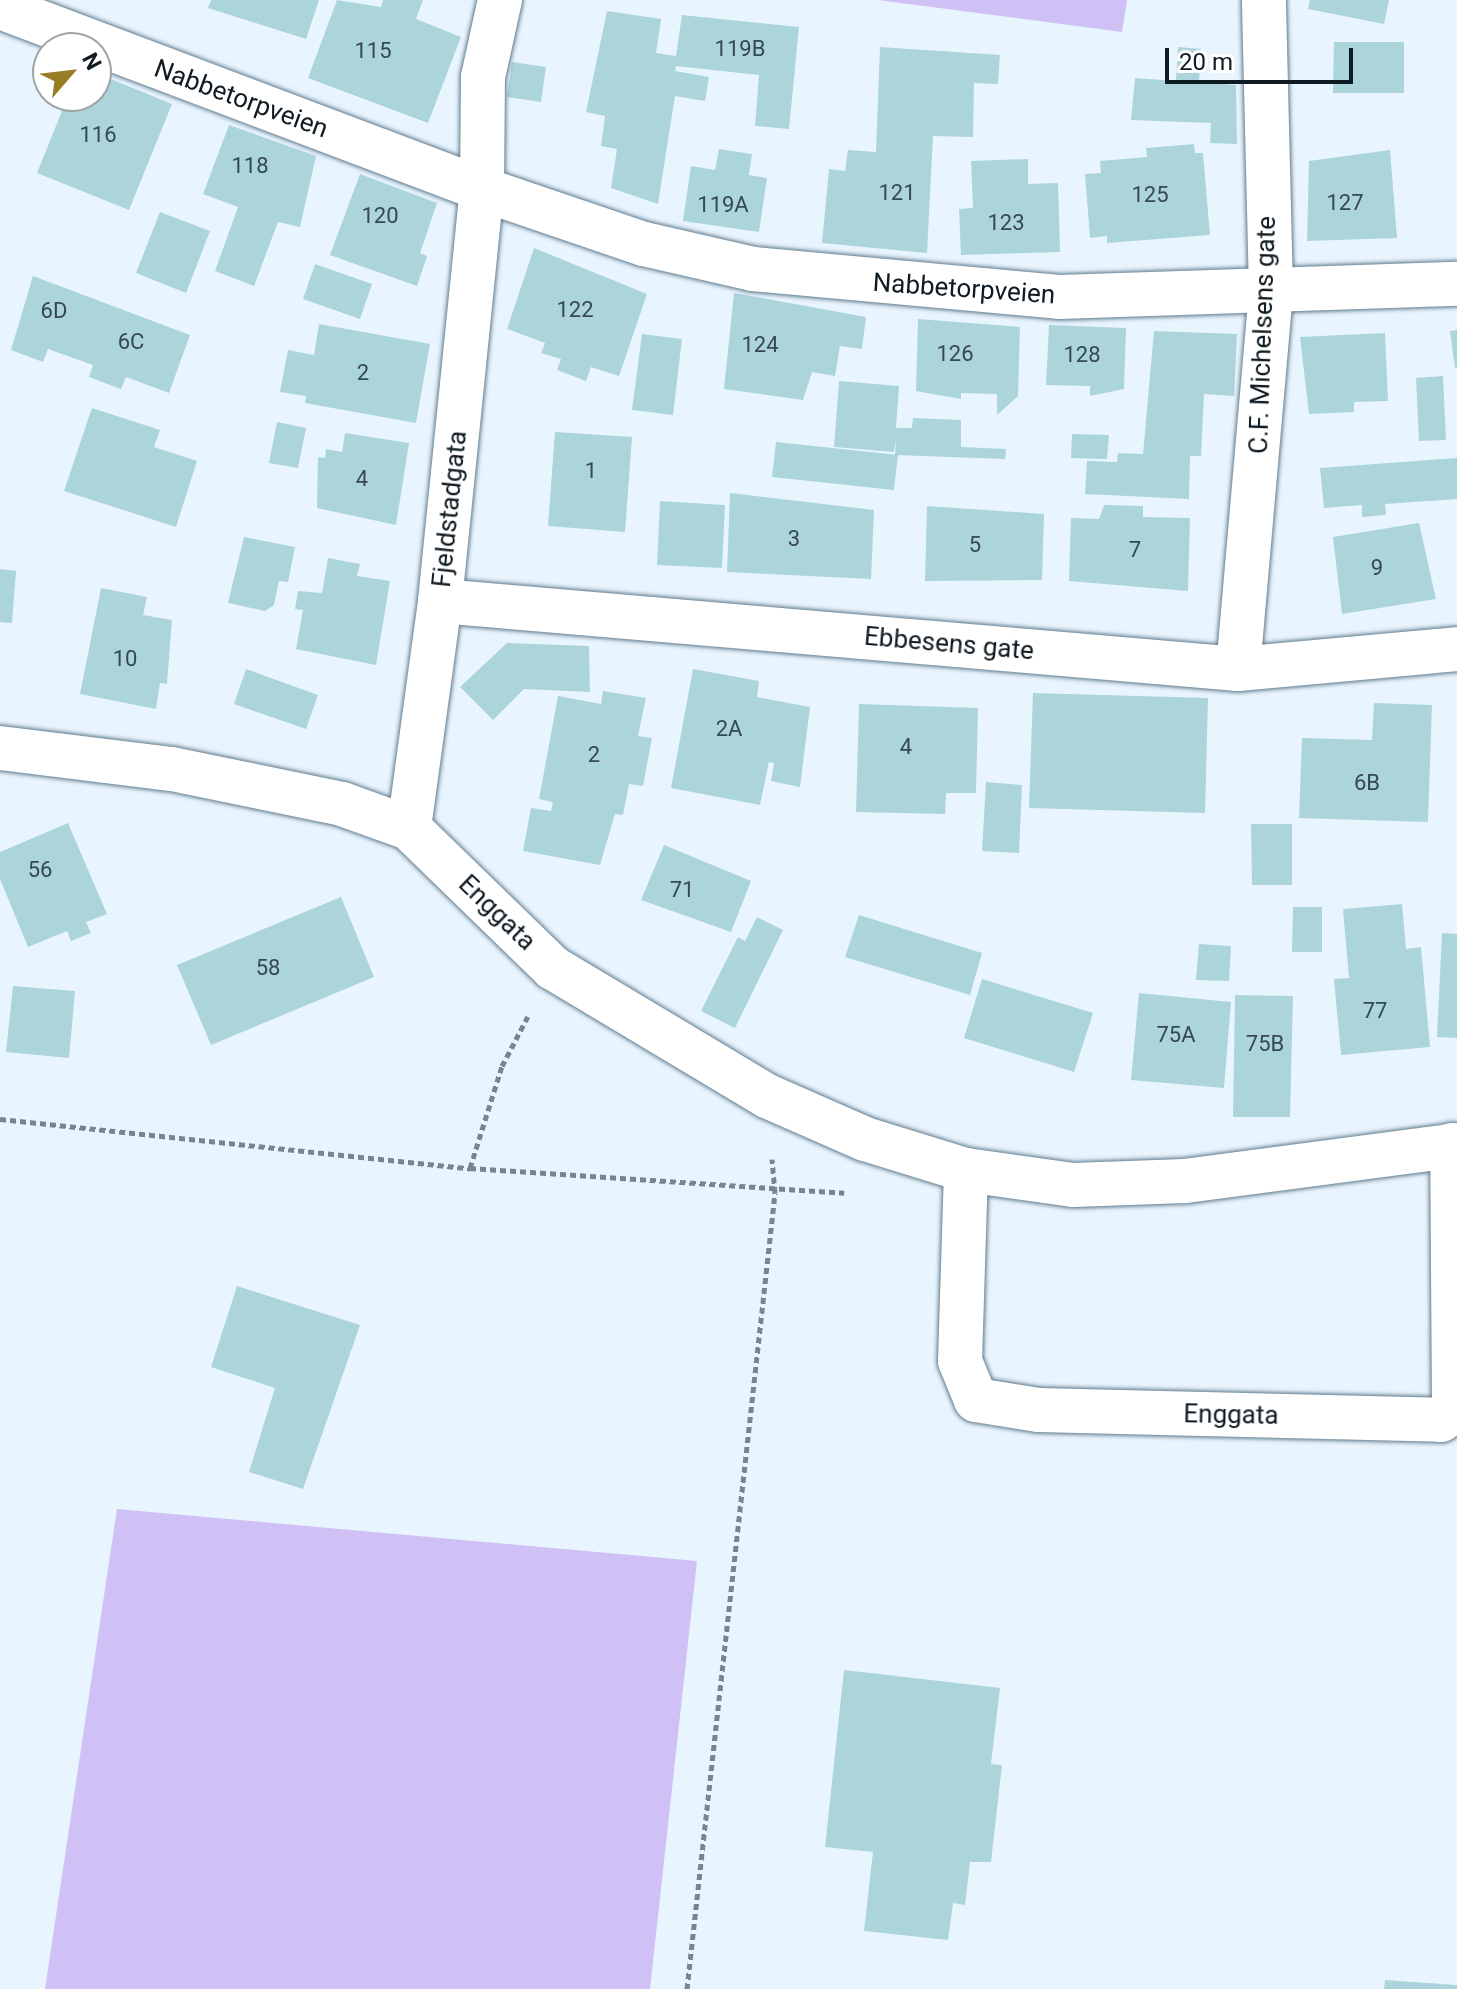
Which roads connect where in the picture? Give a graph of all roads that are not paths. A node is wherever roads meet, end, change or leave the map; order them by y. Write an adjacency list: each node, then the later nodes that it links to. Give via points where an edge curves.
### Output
1 (500, 0): 4 (street, via 483,77)
2 (1264, 0): 6 (street, C.F. Michelsens gate)
3 (0, 7): 4 (street, Nabbetorpveien)
4 (482, 189): 6 (street, Nabbetorpveien, via 644,244 753,269 1059,297); 7 (street, Fjeldstadgata)
5 (1457, 284): 6 (street, Nabbetorpveien)
6 (1271, 291): 9 (street, C.F. Michelsens gate)
7 (440, 601): 9 (street, Ebbesens gate); 11 (street, Fjeldstadgata)
8 (1457, 649): 9 (street, Ebbesens gate)
9 (1238, 669)
10 (0, 748): 11 (street, Enggata, via 172,769 342,804)
11 (409, 828): 13 (street, Enggata, via 553,968 767,1096 865,1139)
12 (1454, 1145): 13 (street, Enggata, via 1185,1181 1073,1185); 13 (street, Enggata, via 1454,1409 1441,1420 1038,1410 976,1400 960,1361)
13 (966, 1170)

